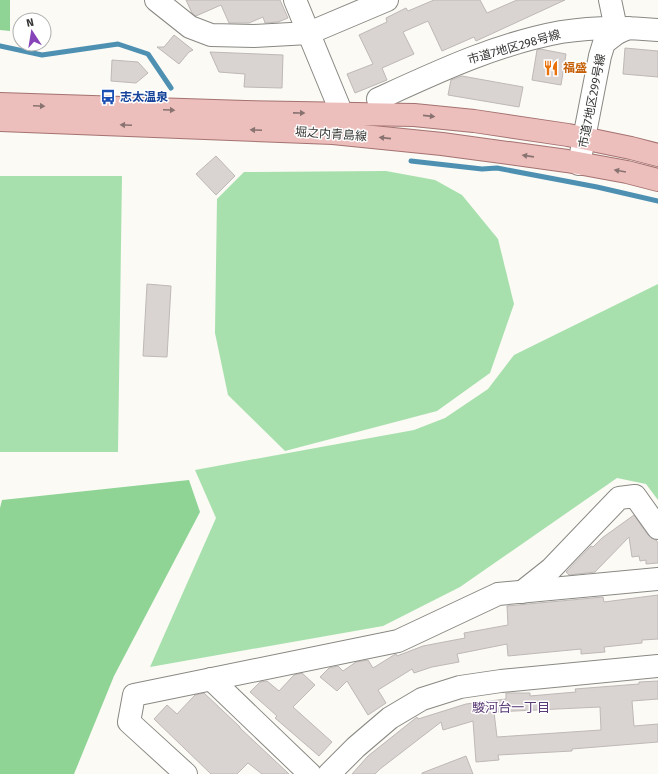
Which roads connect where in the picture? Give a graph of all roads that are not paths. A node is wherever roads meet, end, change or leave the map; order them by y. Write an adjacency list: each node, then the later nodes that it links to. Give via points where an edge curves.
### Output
1 (156, 0): 7 (street, via 190,27 211,35)
2 (295, 0): 7 (street)
3 (387, 0): 7 (street)
4 (610, 0): 5 (street)
5 (620, 30): 6 (street, 市道7地区298号線); 8 (street, 市道7地区298号線, via 595,28 560,32 498,49 460,62); 12 (street, 市道7地区299号線, via 604,43)
6 (658, 30)
7 (309, 33): 10 (street)
8 (378, 99)
9 (0, 104): 10 (main road, 堀之内青島線, one-way to 10)
10 (342, 114): 12 (main road, 堀之内青島線, one-way to 12, via 414,115 474,121)
11 (0, 120): 14 (main road, 堀之内青島線, one-way to 11, via 442,144 333,133)
12 (585, 138): 13 (main road, 堀之内青島線); 14 (street, 市道7地区299号線)
13 (658, 156)
14 (579, 164): 15 (main road, 堀之内青島線, one-way to 14)
15 (658, 180)
16 (658, 528): 18 (street, via 635,496 619,498 551,569)
17 (658, 579): 18 (street)
18 (522, 592): 20 (street, via 498,594 398,641)
19 (658, 666): 23 (street, via 501,681 460,687 422,699 390,718)
20 (211, 680): 21 (street, via 134,695 129,722); 22 (street)
21 (186, 774)
22 (310, 774)
23 (329, 774)

